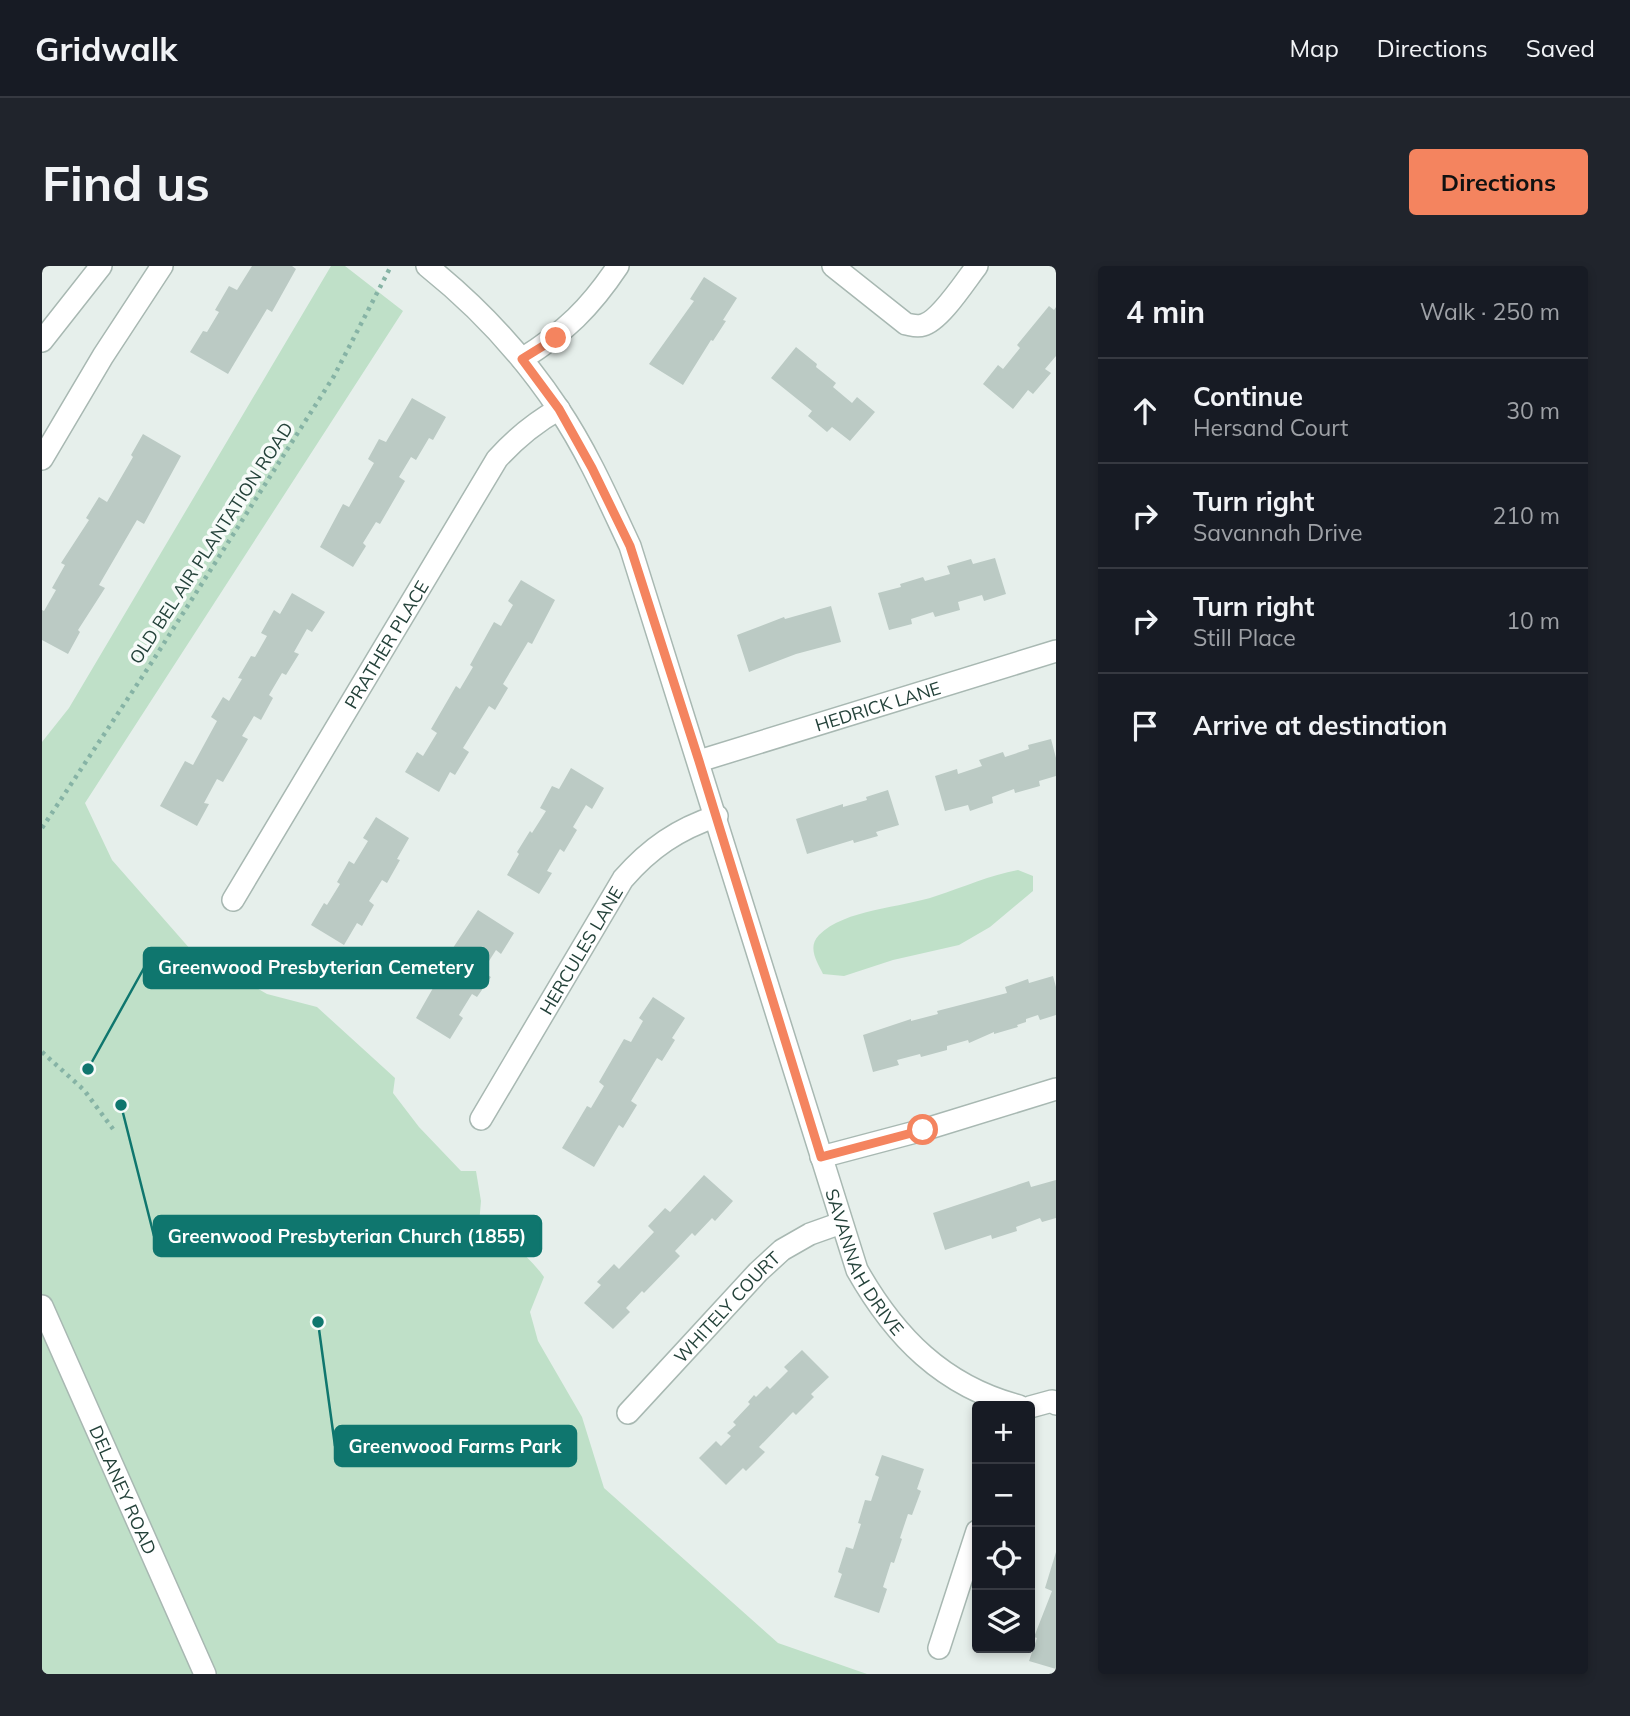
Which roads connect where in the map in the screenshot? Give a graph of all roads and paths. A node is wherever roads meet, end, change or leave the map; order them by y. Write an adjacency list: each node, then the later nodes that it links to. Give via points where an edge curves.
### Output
1 (101, 266): 8 (street)
2 (162, 266): 11 (street)
3 (391, 266): 15 (path, OLD BEL AIR PLANTATION ROAD, via 334,376)
4 (426, 266): 9 (street, SAVANNAH DRIVE, via 455,289)
5 (618, 266): 9 (street, via 584,311 556,338)
6 (834, 266): 7 (street, via 906,324 915,326 935,319)
7 (978, 266)
8 (42, 341)
9 (522, 359): 10 (street, SAVANNAH DRIVE)
10 (559, 409): 13 (street, SAVANNAH DRIVE, via 630,546); 16 (street, PRATHER PLACE, via 535,422 497,459)
11 (42, 459)
12 (1056, 651): 13 (street, HEDRICK LANE)
13 (699, 761): 14 (street, SAVANNAH DRIVE)
14 (717, 816): 19 (street, HERCULES LANE, via 664,840 623,879); 21 (street, SAVANNAH DRIVE)
15 (42, 828)
16 (233, 900)
17 (42, 1052): 20 (path, via 84,1090)
18 (1056, 1088): 21 (street)
19 (481, 1119)
20 (113, 1129)
21 (821, 1157): 22 (street, SAVANNAH DRIVE)
22 (841, 1223): 24 (street, SAVANNAH DRIVE, via 857,1270 902,1336 932,1364 965,1385); 27 (street, WHITELY COURT, via 782,1250)
23 (42, 1306): 30 (street, DELANEY ROAD)
24 (1005, 1401)
25 (1056, 1404): 26 (street)
26 (1035, 1406)
27 (628, 1413)
28 (972, 1546): 29 (street)
29 (939, 1648)
30 (205, 1674)

